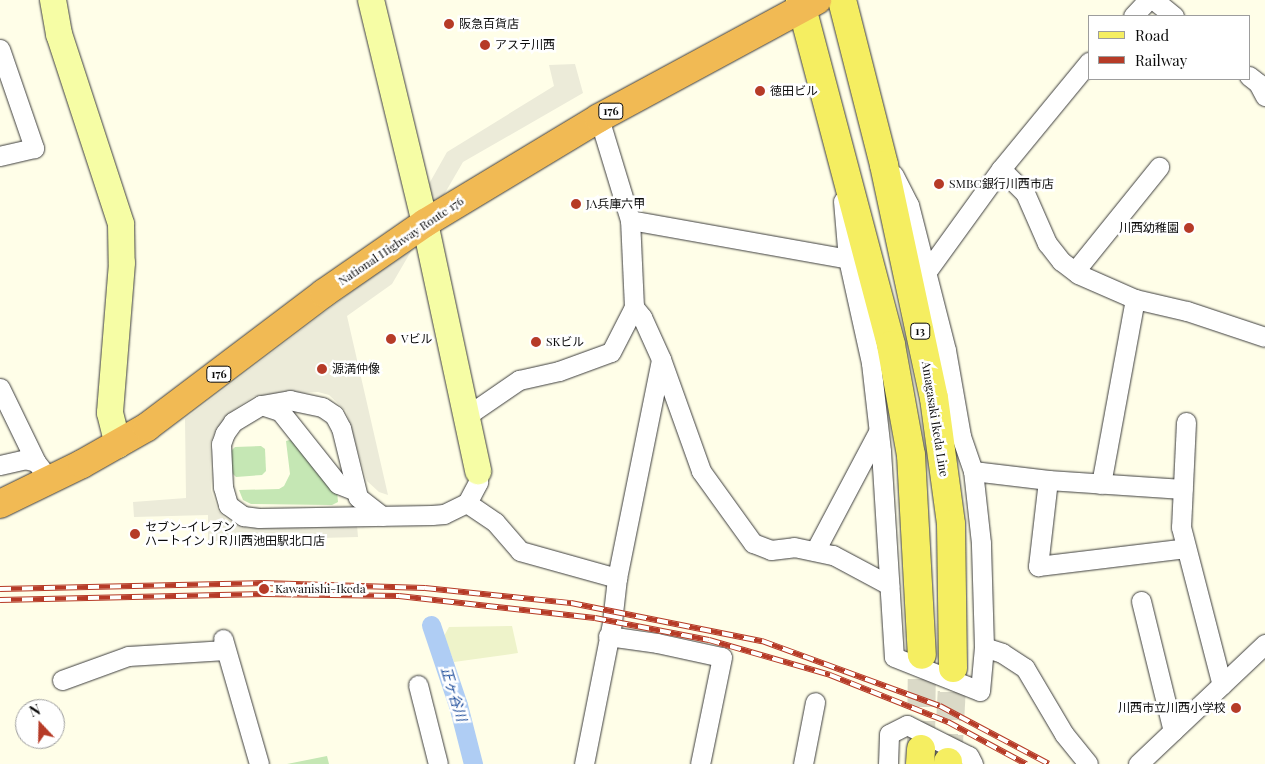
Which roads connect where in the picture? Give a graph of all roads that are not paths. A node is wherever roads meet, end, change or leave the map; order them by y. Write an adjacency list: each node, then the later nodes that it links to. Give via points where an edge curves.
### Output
1 (52, 0): 33 (street, via 58,34 122,224 110,414)
2 (371, 0): 20 (street)
3 (842, 0): 14 (main road, Amagasaki Ikeda Line / 13)
4 (1148, 0): 7 (street)
5 (1154, 0): 8 (street)
6 (806, 2): 13 (highway, National Highway Route 176 / 176); 15 (main road)
7 (1134, 11)
8 (1173, 15)
9 (0, 49): 16 (street, via 34,148)
10 (1088, 63): 18 (street)
11 (1250, 77): 12 (street)
12 (1265, 96)
13 (599, 118): 19 (street); 20 (highway, National Highway Route 176 / 176)
14 (878, 140): 23 (street, via 909,206); 54 (main road, Amagasaki Ikeda Line / 13, via 934,398 951,524)
15 (838, 146): 21 (street); 53 (main road, via 891,345 911,455)
16 (0, 156)
17 (1159, 167): 22 (street)
18 (1001, 169): 22 (street, via 1025,193 1047,243); 23 (street)
19 (630, 220): 21 (street); 25 (street)
20 (425, 223): 30 (street); 33 (highway, National Highway Route 176 / 176, via 324,293 178,406)
21 (848, 259): 32 (street, via 871,363)
22 (1075, 271): 24 (street)
23 (926, 274): 35 (street, via 946,350 961,436)
24 (1136, 300): 26 (street, via 1187,311); 39 (street)
25 (634, 307): 27 (street, via 642,317); 30 (street, via 611,352 559,371 519,380)
26 (1265, 337)
27 (660, 359): 46 (street, via 701,471 734,520 753,543 771,550 794,547); 47 (street)
28 (0, 388): 36 (street)
29 (261, 405): 41 (street, via 280,411 338,484); 41 (street, via 290,400 310,402 334,415 341,428); 44 (street, via 233,422 221,444 223,487 228,505 234,511 259,518)
30 (468, 415): 37 (street)
31 (1186, 422): 40 (street)
32 (878, 432): 46 (street); 48 (street)
33 (118, 445): 36 (highway, National Highway Route 176 / 176)
34 (0, 465): 36 (street, via 25,459)
35 (973, 470): 38 (street); 52 (street)
36 (43, 471): 43 (highway, National Highway Route 176 / 176)
37 (478, 471): 42 (street, via 478,482)
38 (1048, 480): 39 (street); 45 (street, via 1038,566)
39 (1102, 484): 40 (street)
40 (1183, 489): 45 (street, via 1181,527)
41 (356, 491): 44 (street, via 367,506)
42 (467, 503): 44 (street, via 444,514); 47 (street, via 495,522 520,551)
43 (0, 504)
44 (382, 516)
45 (1186, 548): 57 (street, via 1202,597)
46 (816, 551): 48 (street, via 833,555)
47 (617, 578): 50 (street)
48 (889, 584): 52 (street, via 894,657 980,691)
49 (1141, 601): 59 (street)
50 (608, 636): 63 (street); 64 (street, via 722,657)
51 (1265, 644): 57 (street)
52 (984, 647): 67 (street, via 1002,653 1025,668 1064,734)
53 (922, 655)
54 (953, 668)
55 (62, 680): 61 (street, via 128,656 225,645)
56 (418, 685): 62 (street)
57 (1222, 685): 59 (street)
58 (815, 702): 65 (street)
59 (1173, 731): 68 (street)
60 (956, 763): 66 (street, via 969,756 907,725 889,734)
61 (259, 764)
62 (438, 764)
63 (584, 764)
64 (700, 764)
65 (803, 764)
66 (888, 764)
67 (1088, 764)
68 (1138, 764)

